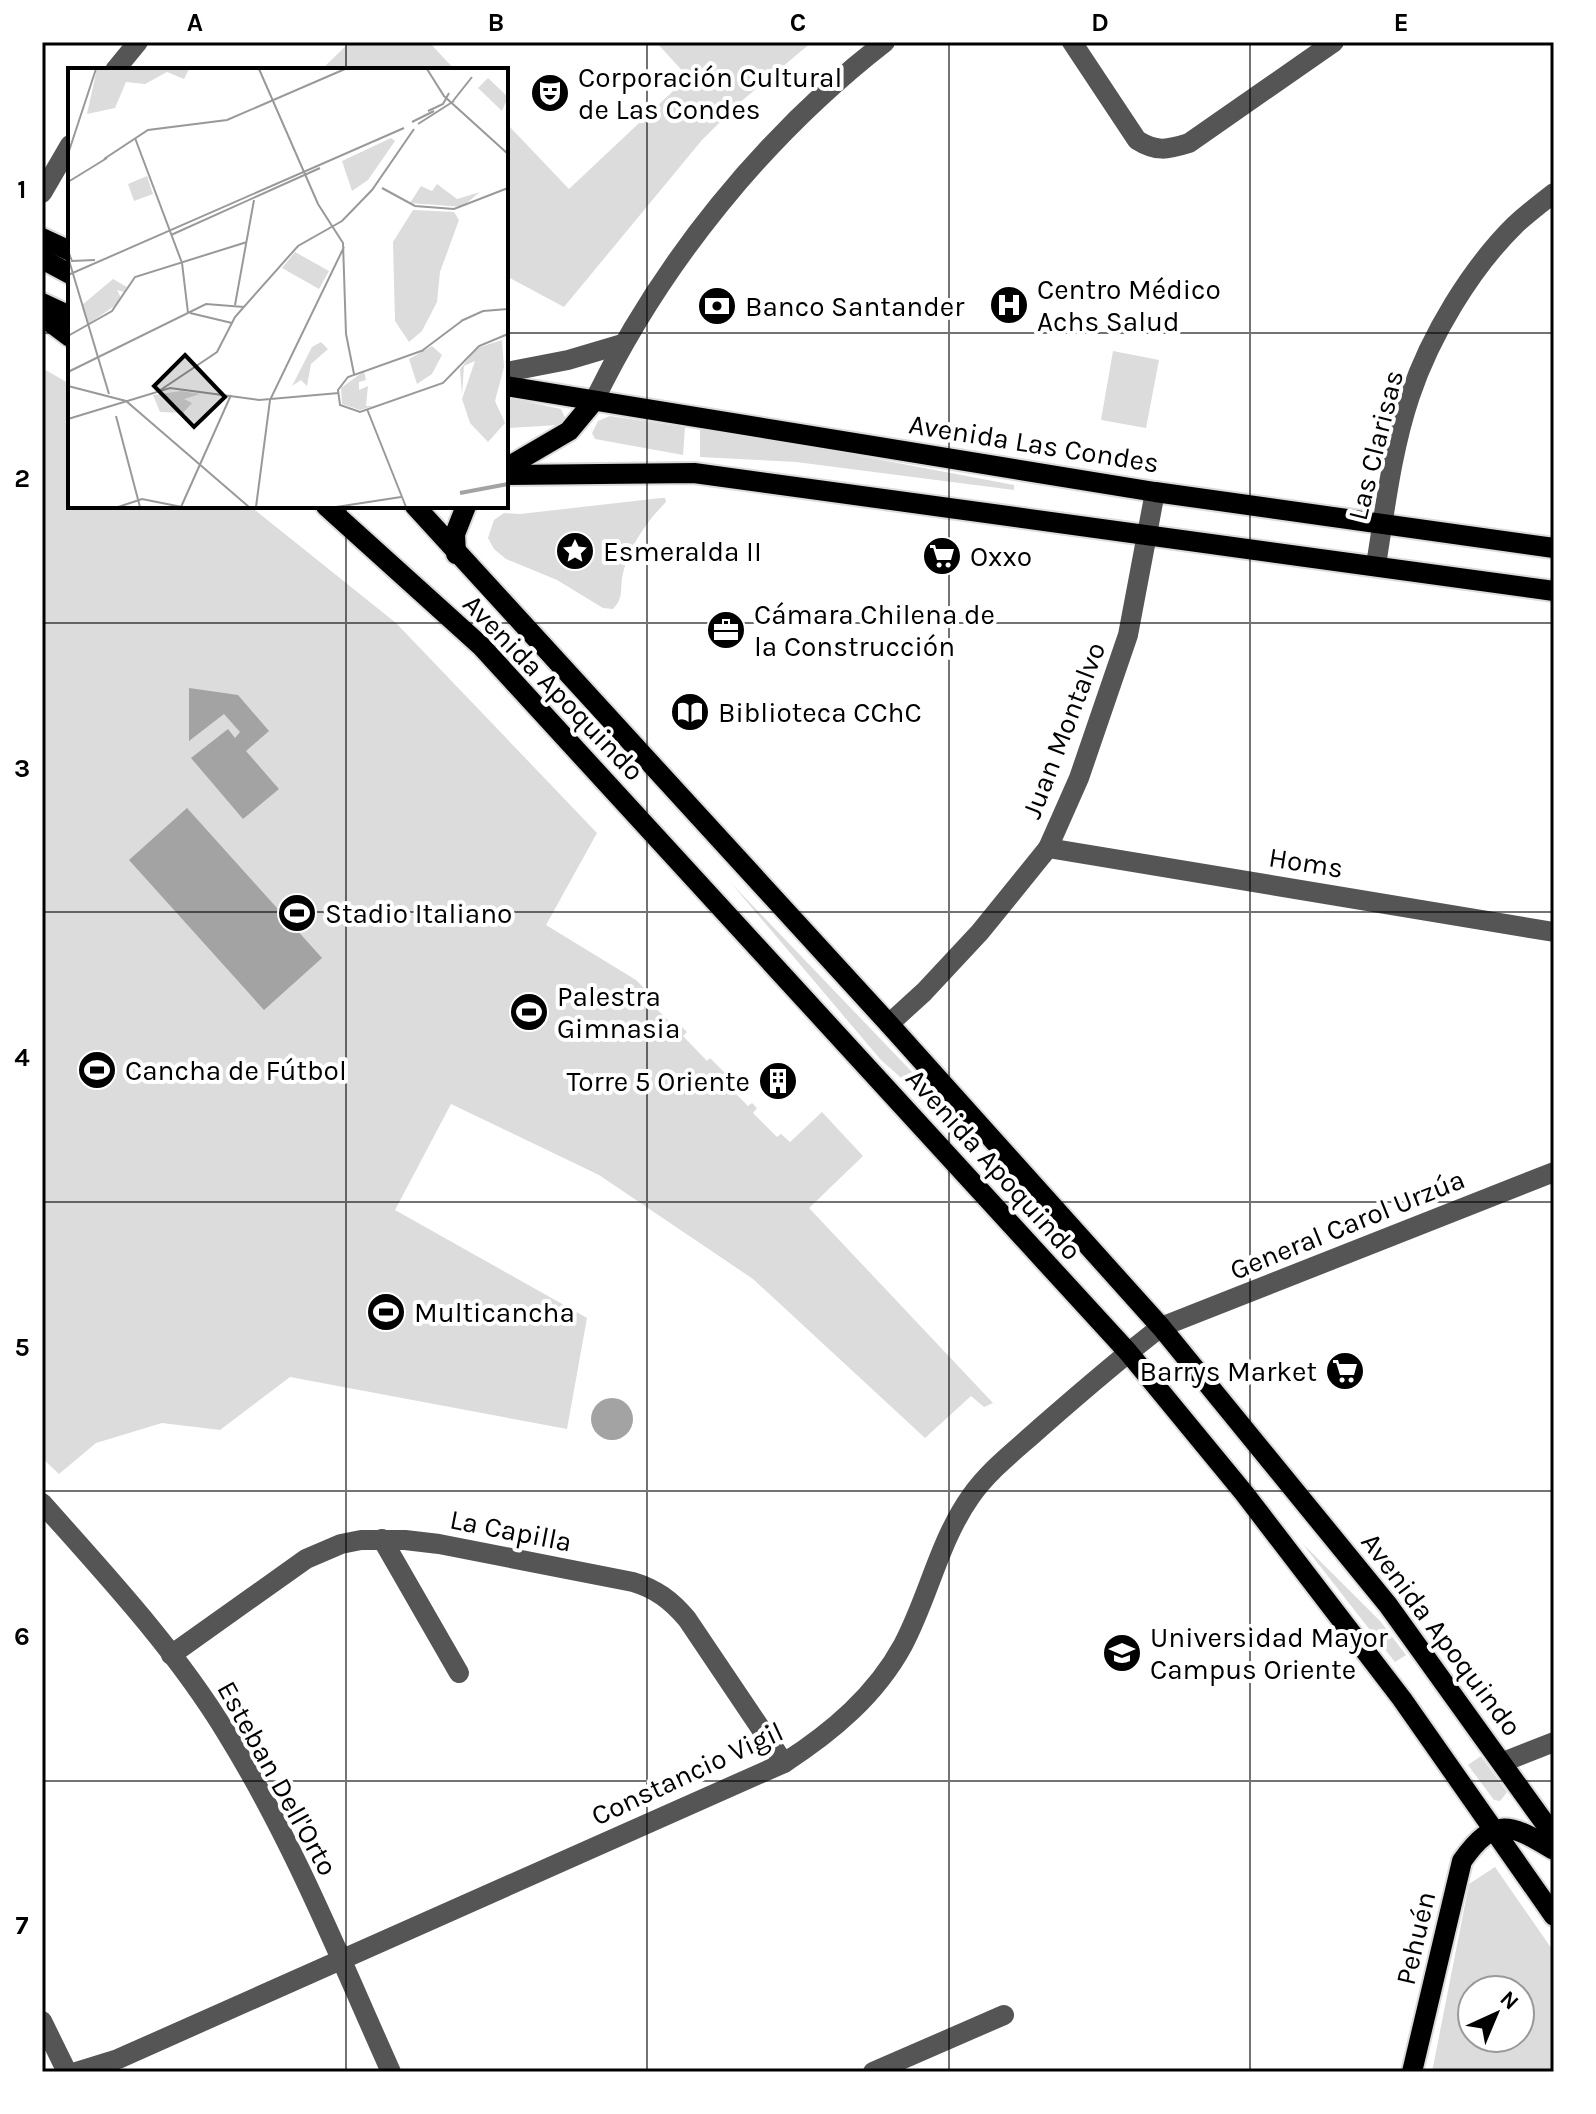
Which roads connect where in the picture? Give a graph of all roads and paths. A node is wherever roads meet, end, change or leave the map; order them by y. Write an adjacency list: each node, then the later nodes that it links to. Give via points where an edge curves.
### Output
1 (138, 42): 5 (street)
2 (885, 42): 17 (street, via 739,182 670,270)
3 (1072, 42): 4 (street, via 1137,140 1151,149 1168,150 1189,143)
4 (1334, 42)
5 (117, 68)
6 (68, 148): 7 (street)
7 (42, 193)
8 (1554, 193): 27 (street, Las Clarisas, via 1515,225 1460,294 1436,335 1410,397)
9 (42, 238): 10 (main road)
10 (68, 250)
11 (42, 259): 12 (main road)
12 (68, 273)
13 (42, 303): 14 (main road)
14 (68, 315)
15 (42, 316): 16 (main road)
16 (68, 336)
17 (622, 344): 18 (street); 20 (street)
18 (508, 372)
19 (508, 386): 20 (main road, Avenida Las Condes)
20 (594, 401): 21 (main road, via 569,431); 23 (main road, Avenida Las Condes)
21 (508, 467)
22 (508, 475): 28 (main road, via 694,473)
23 (1155, 492): 27 (main road, Avenida Las Condes); 28 (street, Juan Montalvo)
24 (328, 508): 38 (main road, Avenida Apoquindo, via 481,646)
25 (417, 508): 30 (main road, Avenida Apoquindo)
26 (465, 508): 30 (main road, via 455,534)
27 (1383, 522): 29 (main road, Avenida Las Condes); 31 (street, Las Clarisas)
28 (1147, 536): 31 (main road); 33 (street, Juan Montalvo, via 1128,635 1079,778)
29 (1554, 548)
30 (456, 554): 35 (main road, Avenida Apoquindo)
31 (1376, 565): 32 (main road)
32 (1554, 591)
33 (1048, 848): 34 (street, Homs); 35 (street, Juan Montalvo, via 980,932)
34 (1554, 932)
35 (889, 1024): 37 (main road, Avenida Apoquindo)
36 (1554, 1172): 37 (street, General Carol Urzúa)
37 (1161, 1327): 38 (street, Constancio Vigil); 44 (main road, Avenida Apoquindo, via 1345,1552)
38 (1128, 1352): 45 (street, Constancio Vigil, via 973,1493 885,1675 844,1718); 46 (main road, Avenida Apoquindo, via 1402,1699)
39 (42, 1503): 41 (street, Esteban Dell'Orto)
40 (382, 1539): 41 (street, La Capilla, via 341,1544 306,1559); 42 (street); 45 (street, La Capilla, via 454,1547 633,1582 661,1593 687,1619)
41 (171, 1655): 50 (street, Esteban Dell'Orto, via 253,1778)
42 (459, 1673)
43 (1554, 1742): 44 (street)
44 (1503, 1762): 47 (main road, Avenida Apoquindo)
45 (784, 1763): 50 (street, Constancio Vigil)
46 (1494, 1830): 48 (main road, via 1520,1829); 49 (main road, Avenida Apoquindo); 57 (main road, Pehuén, via 1462,1861)
47 (1554, 1836)
48 (1554, 1850)
49 (1554, 1916)
50 (341, 1959): 54 (street, Constancio Vigil, via 110,2062); 55 (street, Esteban Dell'Orto)
51 (1004, 2015): 56 (street)
52 (42, 2021): 53 (street)
53 (67, 2072)
54 (76, 2072)
55 (391, 2072)
56 (873, 2072)
57 (1412, 2072)

